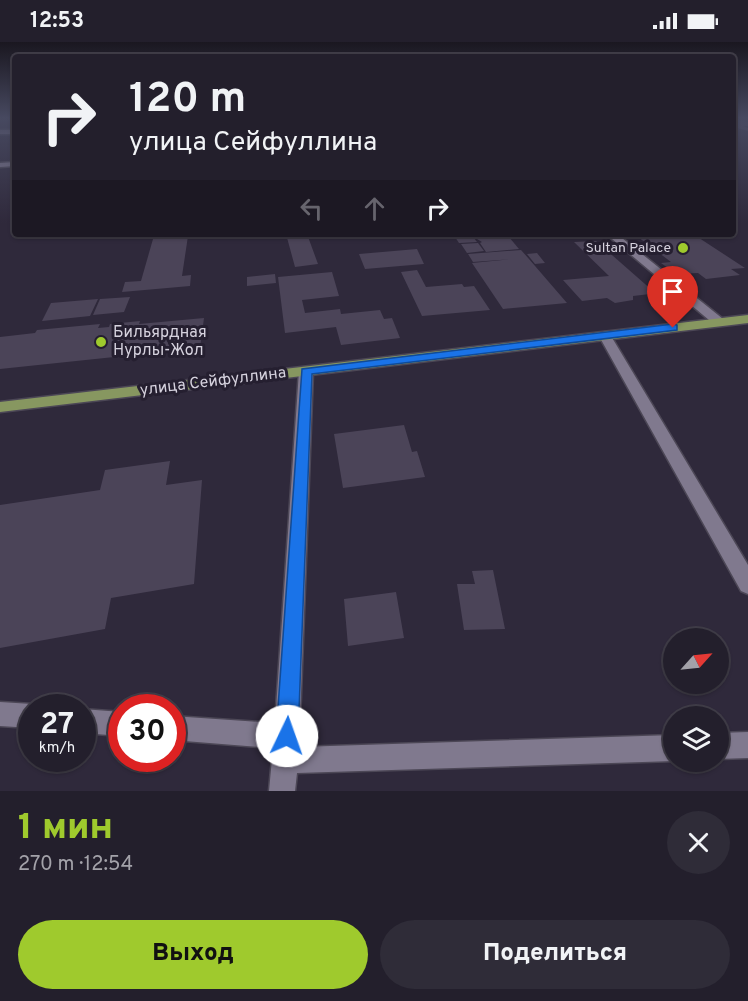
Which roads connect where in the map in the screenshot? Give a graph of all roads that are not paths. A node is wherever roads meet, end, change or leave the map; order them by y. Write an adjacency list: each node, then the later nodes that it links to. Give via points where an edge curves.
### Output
1 (615, 237): 3 (street)
2 (748, 319): 3 (main road, улица Сейфуллина)
3 (719, 322): 4 (main road, улица Сейфуллина)
4 (605, 336): 5 (main road, улица Сейфуллина); 7 (street)
5 (306, 371): 6 (main road, улица Сейфуллина); 13 (street)
6 (0, 407)
7 (748, 584)
8 (0, 714): 9 (street)
9 (18, 715)
10 (186, 730): 13 (street)
11 (748, 745): 12 (street)
12 (729, 746)
13 (286, 748): 14 (street); 15 (street)
14 (663, 748)
15 (282, 791)

